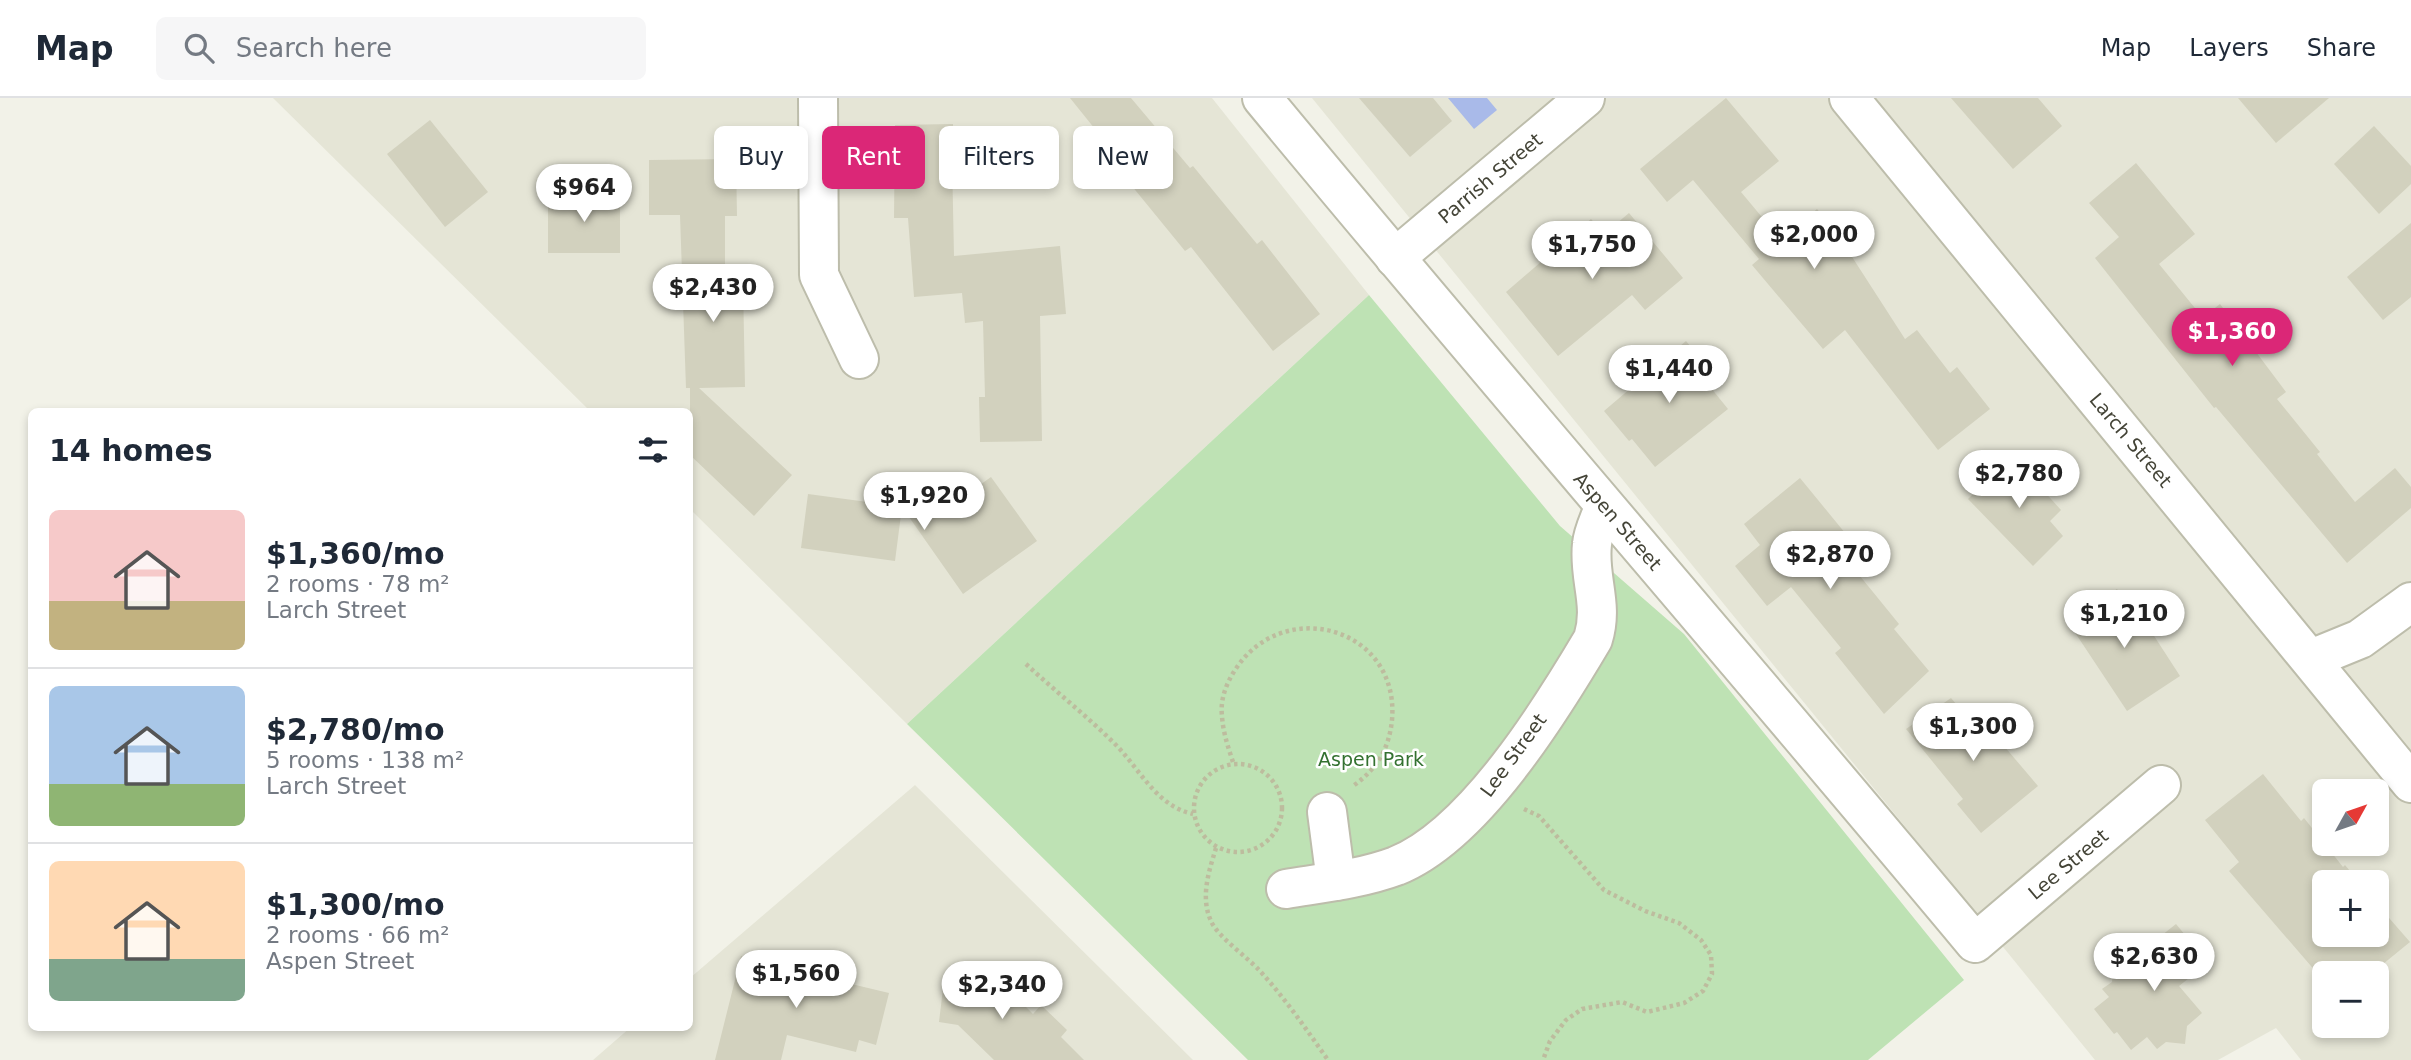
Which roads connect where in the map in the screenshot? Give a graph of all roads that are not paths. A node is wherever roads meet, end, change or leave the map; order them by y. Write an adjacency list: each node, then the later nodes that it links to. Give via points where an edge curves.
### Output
1 (818, 98): 6 (street, via 819,275)
2 (1262, 98): 5 (street, Aspen Street)
3 (1586, 98): 5 (street, Parrish Street)
4 (1849, 98): 9 (street, Larch Street)
5 (1395, 258): 7 (street, Aspen Street)
6 (859, 359)
7 (1604, 507): 13 (street, Lee Street, via 1591,542 1599,619 1593,639 1489,791 1420,854 1396,866); 15 (street, Aspen Street)
8 (2411, 602): 9 (street, via 2360,639)
9 (2311, 659): 10 (street, Larch Street)
10 (2411, 783)
11 (2161, 785): 15 (street, Lee Street)
12 (1323, 799): 13 (street)
13 (1336, 881): 14 (street, Lee Street)
14 (1286, 889)
15 (1975, 943)

